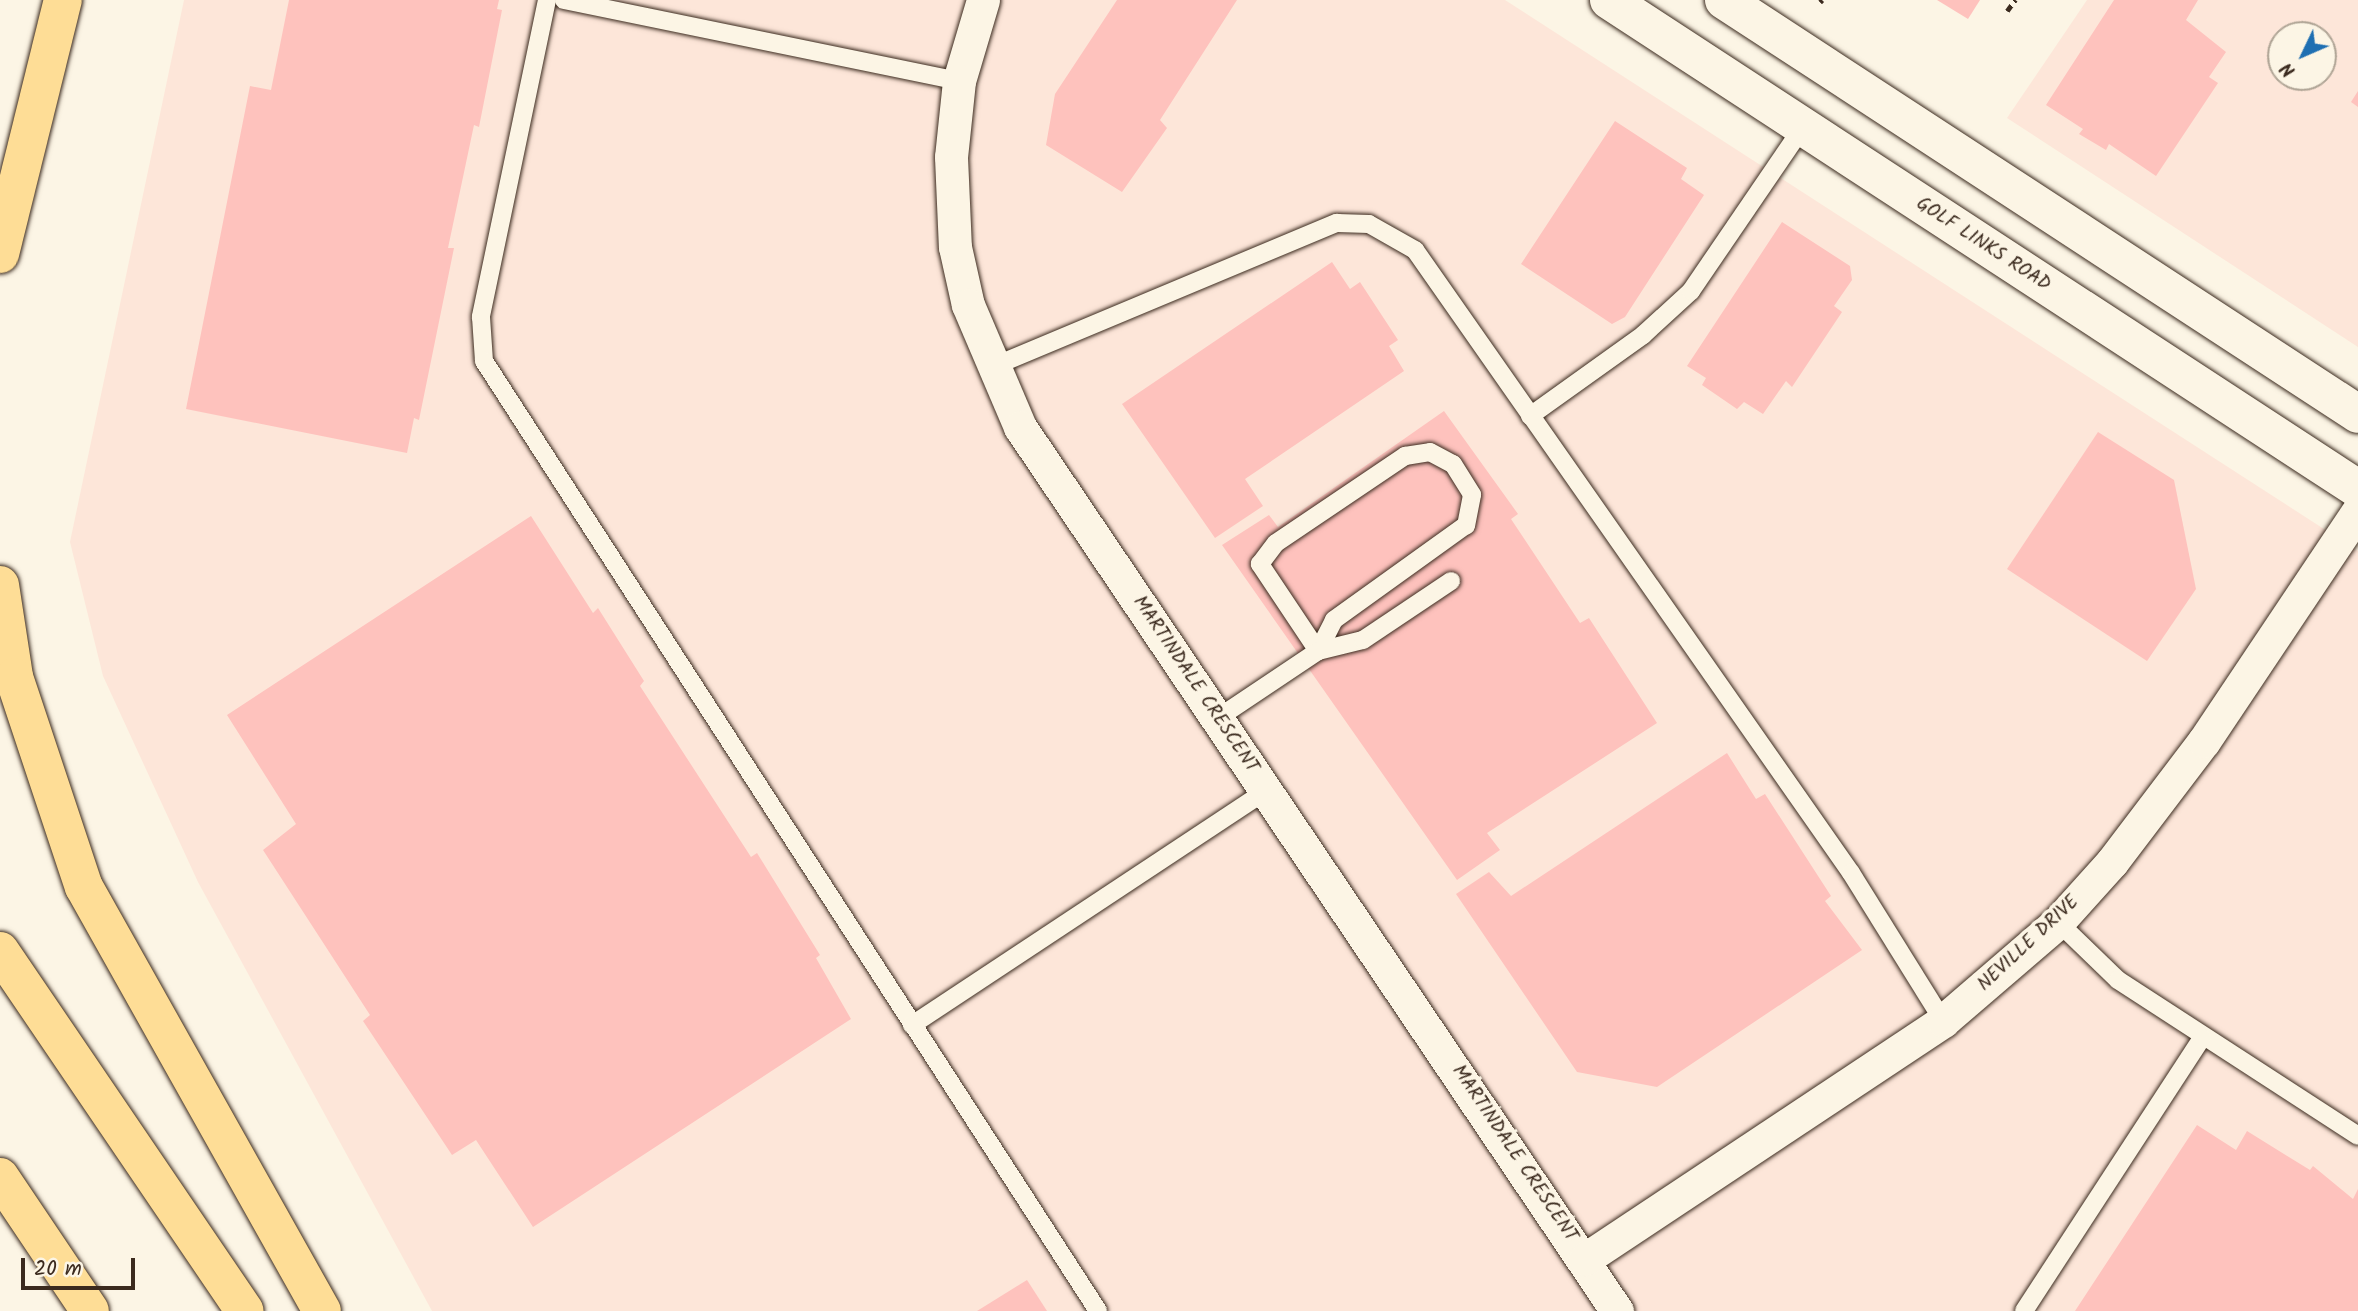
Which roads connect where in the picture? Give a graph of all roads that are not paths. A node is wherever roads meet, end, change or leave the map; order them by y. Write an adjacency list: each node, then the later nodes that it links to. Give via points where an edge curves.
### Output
1 (63, 0): 9 (highway)
2 (547, 0): 23 (lane, via 481,317 484,361)
3 (564, 0): 7 (lane)
4 (984, 0): 7 (street, MARTINDALE CRESCENT)
5 (1609, 0): 8 (main road, GOLF LINKS ROAD)
6 (1724, 0): 11 (main road)
7 (959, 81): 10 (street, MARTINDALE CRESCENT, via 951,157 955,247 968,304)
8 (1803, 127): 12 (lane, via 1691,290 1643,335); 13 (main road, GOLF LINKS ROAD)
9 (0, 254)
10 (992, 367): 12 (lane, via 1337,223 1369,224 1415,250); 18 (street, MARTINDALE CRESCENT, via 1020,427)
11 (2358, 414)
12 (1530, 416): 22 (lane, via 1851,873)
13 (2358, 489)
14 (2358, 511): 20 (street, NEVILLE DRIVE, via 2204,741 2112,862)
15 (1451, 581): 17 (lane, via 1363,640)
16 (0, 585): 31 (highway, via 14,677 84,887)
17 (1318, 651): 17 (lane, via 1334,620 1466,525 1472,495 1452,464 1430,452 1405,456 1276,543 1260,565); 18 (lane)
18 (1218, 718): 19 (street, MARTINDALE CRESCENT)
19 (1267, 790): 23 (lane); 28 (street, MARTINDALE CRESCENT)
20 (2059, 922): 22 (street, NEVILLE DRIVE); 24 (lane, via 2118,980)
21 (0, 950): 30 (highway)
22 (1943, 1021): 28 (street, NEVILLE DRIVE)
23 (912, 1025): 32 (lane)
24 (2202, 1038): 25 (lane); 34 (lane)
25 (2358, 1136)
26 (0, 1177): 27 (highway)
27 (11, 1201): 29 (highway)
28 (1584, 1259): 33 (street, MARTINDALE CRESCENT)
29 (90, 1311)
30 (245, 1311)
31 (322, 1311)
32 (1098, 1311)
33 (1617, 1311)
34 (2024, 1311)

